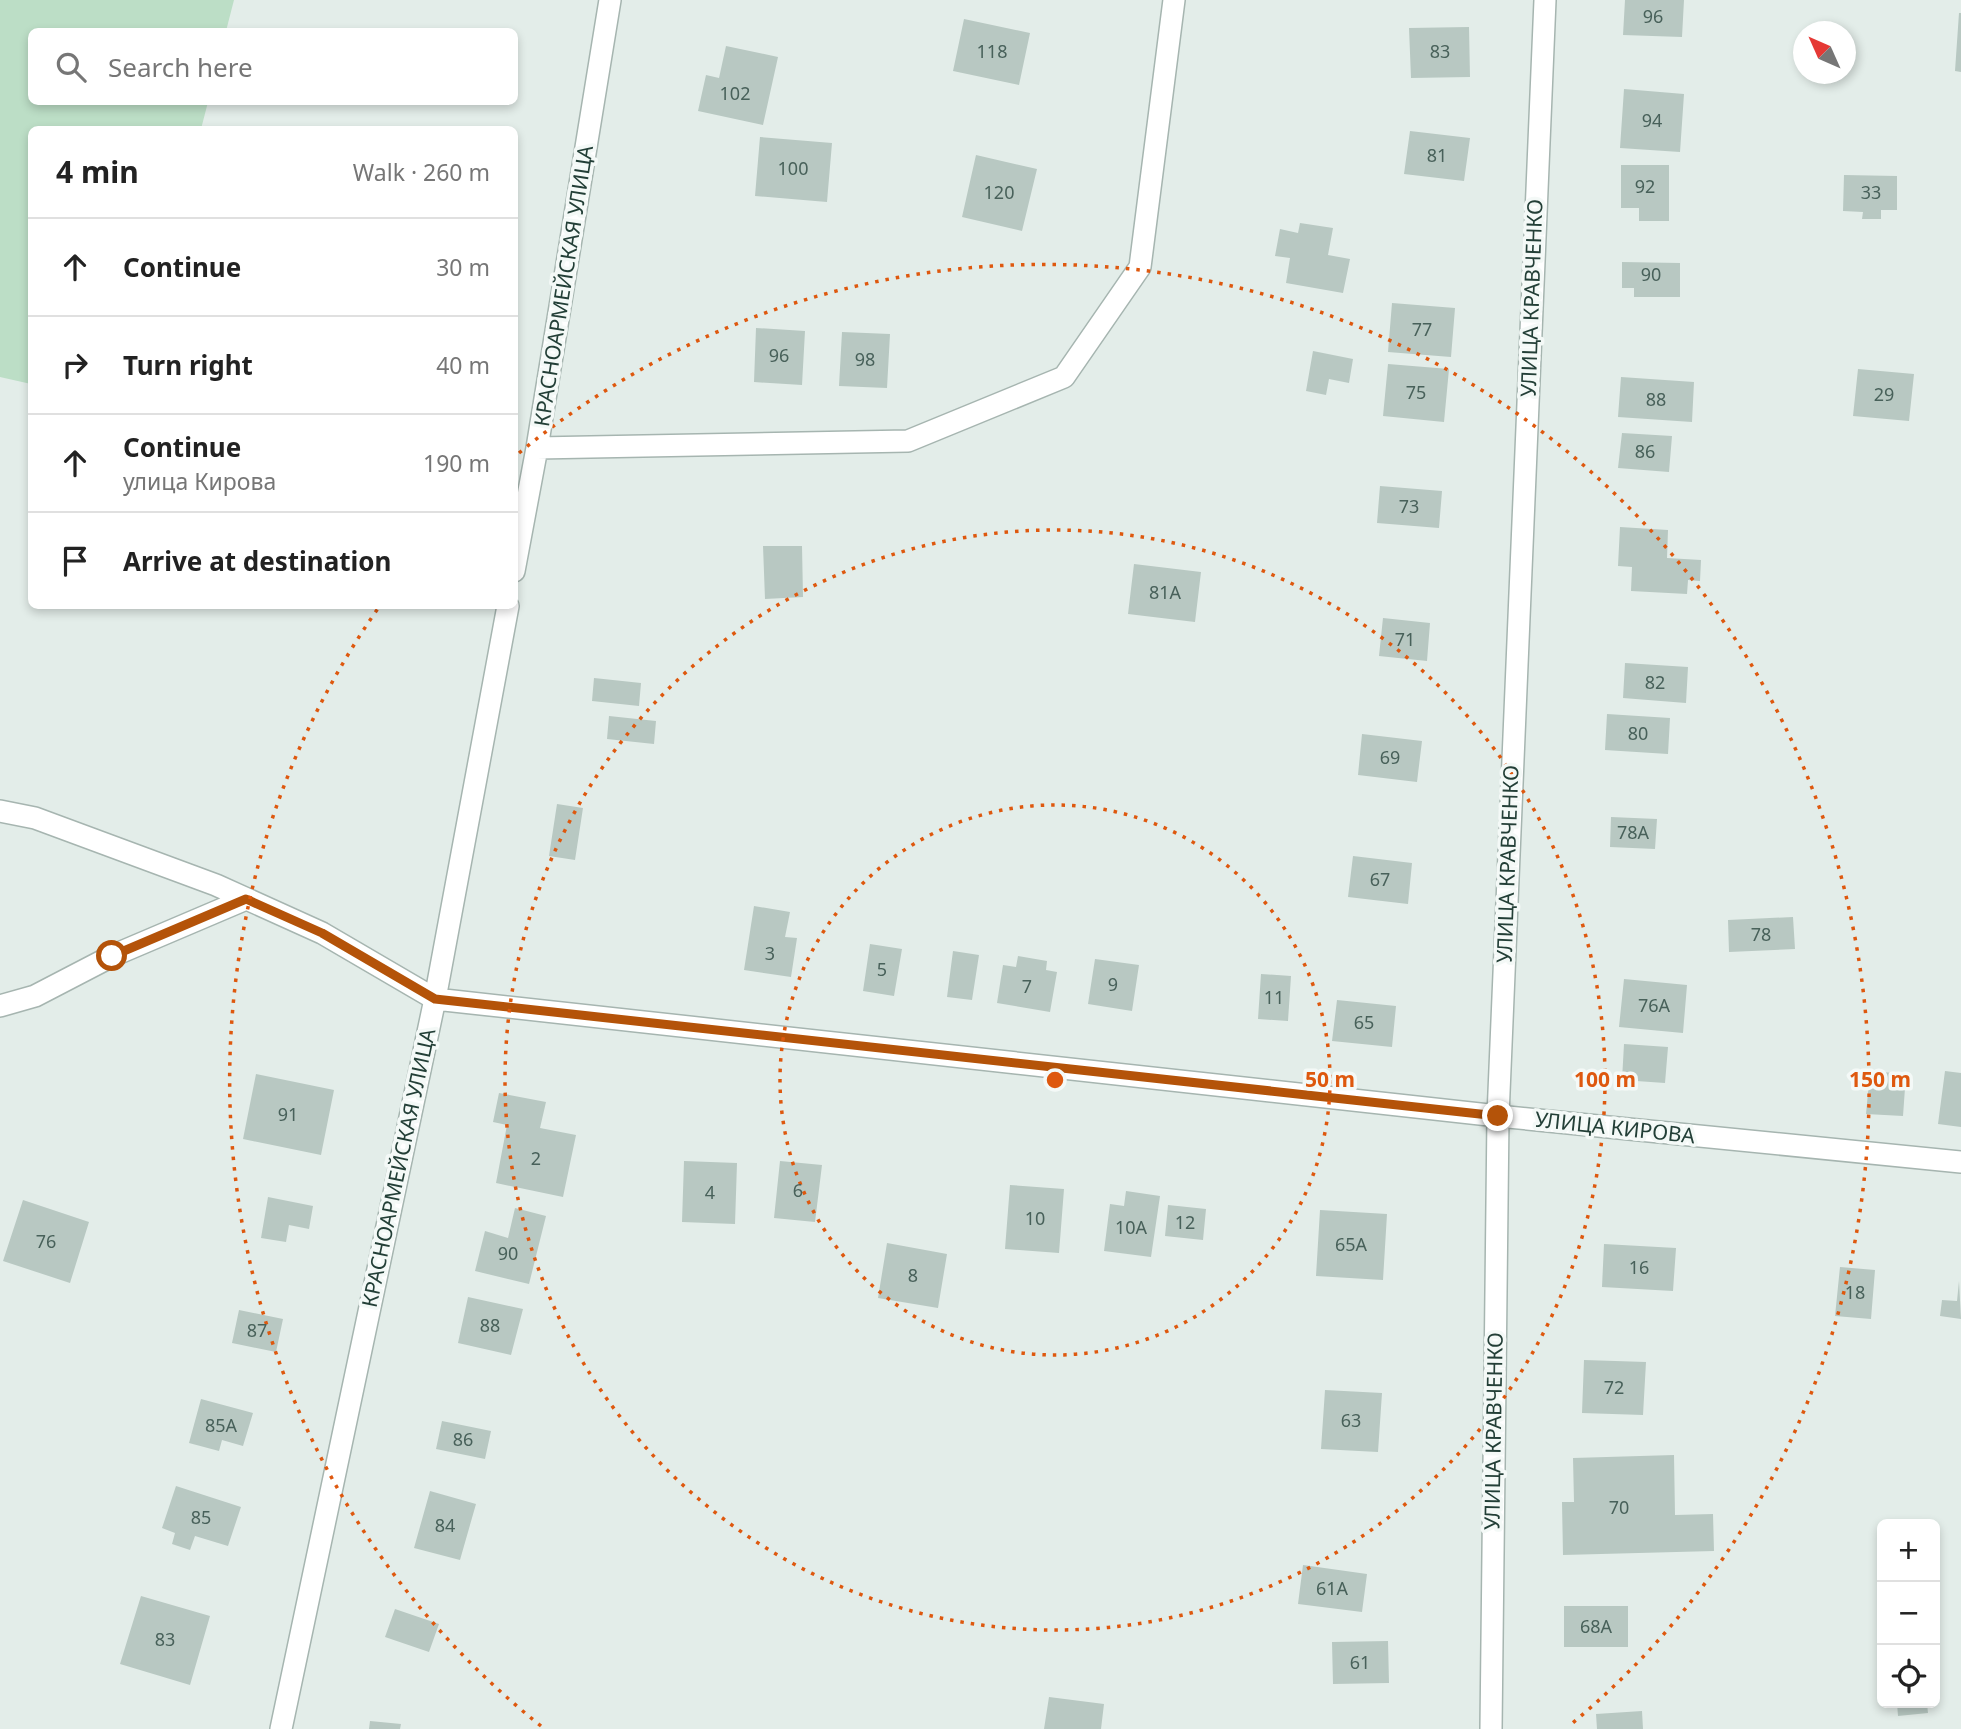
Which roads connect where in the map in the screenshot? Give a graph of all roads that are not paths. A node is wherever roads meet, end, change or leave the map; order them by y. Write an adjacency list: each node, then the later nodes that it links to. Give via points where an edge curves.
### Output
1 (610, 0): 4 (street, КРАСНОАРМЕЙСКАЯ УЛИЦА)
2 (1174, 0): 4 (street, via 1140,267 1065,377 908,441)
3 (1545, 0): 11 (street, УЛИЦА КРАВЧЕНКО)
4 (537, 448): 5 (street, КРАСНОАРМЕЙСКАЯ УЛИЦА)
5 (518, 550)
6 (507, 609): 9 (street, КРАСНОАРМЕЙСКАЯ УЛИЦА)
7 (0, 811): 8 (street, via 35,818)
8 (246, 899): 9 (street, via 322,933); 10 (street, via 112,956 34,996)
9 (435, 999): 11 (street, УЛИЦА КИРОВА); 13 (street, КРАСНОАРМЕЙСКАЯ УЛИЦА)
10 (0, 1006)
11 (1498, 1116): 12 (street, УЛИЦА КИРОВА); 14 (street, УЛИЦА КРАВЧЕНКО)
12 (1961, 1162)
13 (281, 1729)
14 (1491, 1729)

